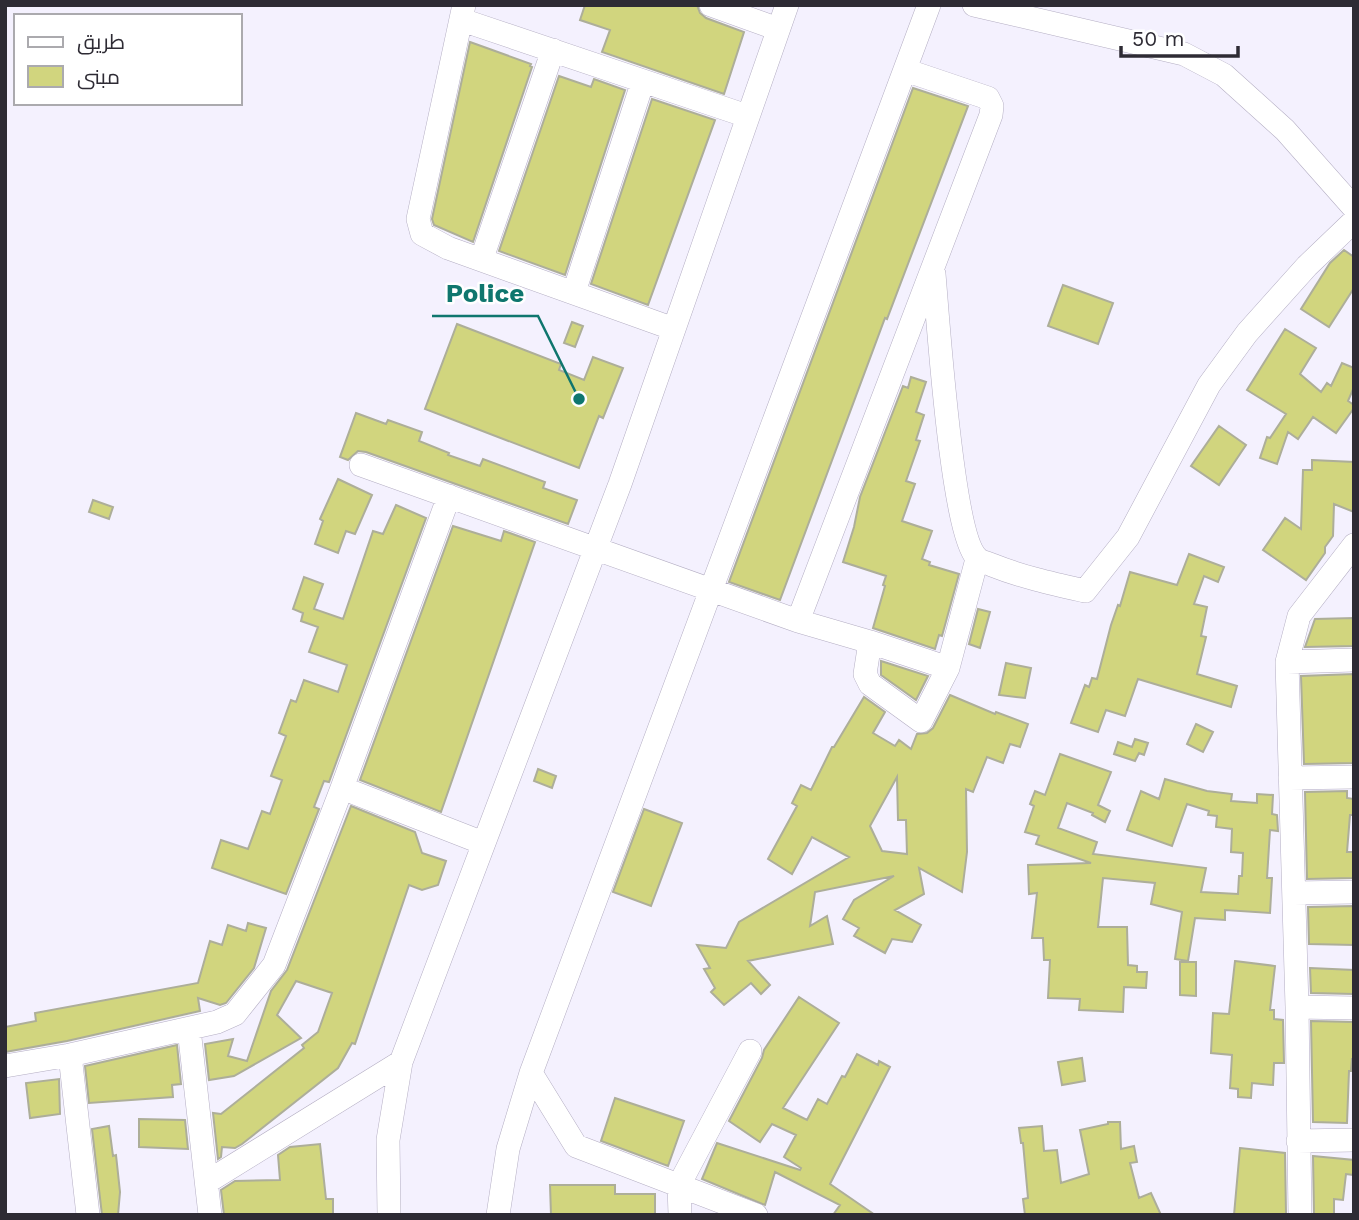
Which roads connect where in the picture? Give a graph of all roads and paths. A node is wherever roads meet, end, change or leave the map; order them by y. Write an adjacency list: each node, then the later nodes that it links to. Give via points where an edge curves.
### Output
1 (711, 5): 6 (street)
2 (787, 5): 6 (street)
3 (929, 5): 8 (street)
4 (974, 5): 11 (street, via 1184,54 1224,75 1284,130)
5 (463, 13): 7 (street); 13 (street, via 418,219 422,234 430,240)
6 (778, 29): 10 (street)
7 (553, 50): 9 (street); 13 (street)
8 (905, 70): 14 (street, via 979,93 992,106); 22 (street)
9 (643, 81): 10 (street); 15 (street)
10 (747, 116): 16 (street)
11 (1354, 208)
12 (1354, 221): 21 (street, via 1307,265 1209,385 1128,537 1085,591)
13 (481, 258): 15 (street)
14 (934, 268): 21 (street, via 954,475 963,524); 23 (street)
15 (574, 292): 16 (street)
16 (674, 329): 20 (street)
17 (361, 465): 18 (street)
18 (449, 496): 20 (street); 30 (street)
19 (1354, 545): 26 (street, via 1299,616)
20 (595, 548): 22 (street); 31 (street)
21 (977, 559): 27 (street)
22 (709, 591): 23 (street); 41 (street)
23 (798, 621): 24 (street)
24 (870, 642): 27 (street); 27 (street, via 865,674 870,684 921,721)
25 (1354, 660): 26 (street)
26 (1287, 662): 29 (street)
27 (948, 668)
28 (1354, 776): 29 (street)
29 (1290, 778): 33 (street)
30 (342, 788): 31 (street); 36 (street, via 274,965 236,1014)
31 (483, 843): 39 (street)
32 (1354, 892): 33 (street)
33 (1294, 893): 34 (street)
34 (1297, 1007): 35 (street); 43 (street)
35 (1354, 1008)
36 (189, 1029): 38 (street); 44 (street)
37 (750, 1051): 45 (street)
38 (70, 1055): 40 (street); 46 (street)
39 (401, 1062): 44 (street); 48 (street, via 388,1140)
40 (5, 1066)
41 (531, 1073): 45 (street, via 576,1146); 49 (street, via 508,1149)
42 (1354, 1140): 43 (street)
43 (1298, 1141): 52 (street)
44 (207, 1182): 47 (street)
45 (678, 1185): 50 (street); 51 (street)
46 (88, 1215)
47 (210, 1215)
48 (389, 1215)
49 (498, 1215)
50 (680, 1215)
51 (756, 1215)
52 (1300, 1215)

